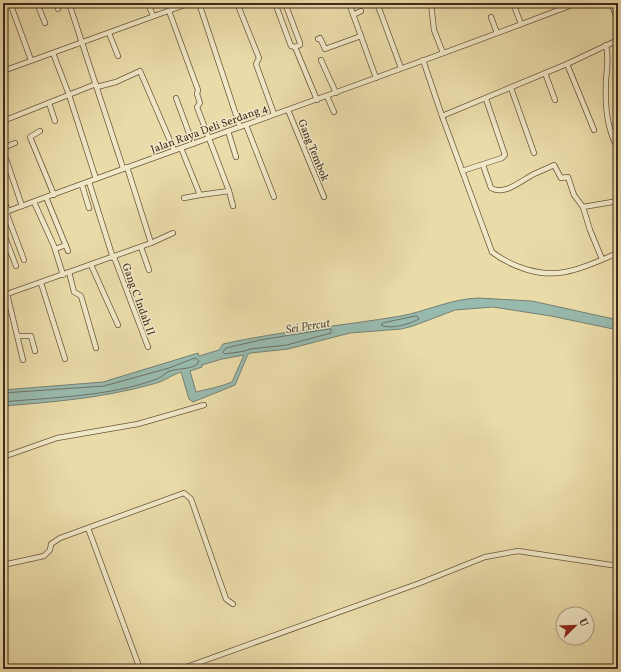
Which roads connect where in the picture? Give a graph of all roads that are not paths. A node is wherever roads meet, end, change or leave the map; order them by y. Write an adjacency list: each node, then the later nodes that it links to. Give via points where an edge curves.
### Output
1 (10, 3): 38 (street)
2 (37, 3): 24 (street)
3 (56, 3): 17 (street)
4 (69, 3): 31 (street)
5 (148, 3): 21 (street)
6 (190, 3): 18 (street)
7 (199, 3): 63 (street)
8 (237, 3): 58 (street, via 259,58 256,64)
9 (275, 3): 33 (street, via 291,46)
10 (285, 3): 33 (street, via 300,43)
11 (349, 3): 20 (street)
12 (377, 3): 42 (street)
13 (431, 3): 36 (street, via 434,30)
14 (513, 3): 25 (street)
15 (577, 3): 25 (street, Jalan Raya Deli Serdang 4)
16 (611, 3): 23 (street)
17 (58, 9)
18 (169, 11): 21 (street); 67 (street, via 198,90 200,102 197,107)
19 (361, 11): 20 (street)
20 (353, 15): 28 (street)
21 (153, 16): 26 (street)
22 (491, 17): 27 (street)
23 (618, 20)
24 (45, 23)
25 (521, 24): 27 (street, Jalan Raya Deli Serdang 4)
26 (109, 33): 31 (street); 37 (street)
27 (497, 33): 36 (street, Jalan Raya Deli Serdang 4)
28 (361, 36): 29 (street, via 325,49 320,38); 45 (street)
29 (318, 39)
30 (617, 40): 32 (street); 34 (street)
31 (83, 42): 35 (street); 46 (street)
32 (606, 45): 41 (street); 72 (street, via 608,128)
33 (295, 47): 53 (street)
34 (618, 47)
35 (52, 53): 38 (street); 49 (street)
36 (443, 53): 40 (street, Jalan Raya Deli Serdang 4)
37 (118, 56)
38 (31, 60): 43 (street)
39 (321, 60): 48 (street)
40 (422, 60): 42 (street, Jalan Raya Deli Serdang 4); 59 (street)
41 (567, 64): 44 (street); 64 (street)
42 (401, 68): 45 (street, Jalan Raya Deli Serdang 4)
43 (3, 71)
44 (545, 73): 47 (street); 54 (street)
45 (376, 78): 48 (street, Jalan Raya Deli Serdang 4)
46 (96, 85): 49 (street); 73 (street, via 116,82 140,71); 78 (street)
47 (511, 88): 52 (street); 74 (street)
48 (336, 93): 50 (street, Jalan Raya Deli Serdang 4)
49 (69, 95): 55 (street); 80 (street)
50 (327, 96): 53 (street, Jalan Raya Deli Serdang 4); 57 (street)
51 (176, 98): 69 (street)
52 (486, 99): 59 (street); 77 (street, via 505,155)
53 (317, 100): 56 (street, Jalan Raya Deli Serdang 4)
54 (555, 100)
55 (49, 103): 60 (street); 61 (street)
56 (288, 110): 58 (street, Jalan Raya Deli Serdang 4); 88 (street, Gang Tembok)
57 (334, 112)
58 (274, 114): 62 (street, Jalan Raya Deli Serdang 4)
59 (442, 116): 79 (street)
60 (3, 121)
61 (55, 121)
62 (246, 125): 63 (street, Jalan Raya Deli Serdang 4); 87 (street)
63 (240, 127): 66 (street, Jalan Raya Deli Serdang 4)
64 (594, 130)
65 (40, 131): 84 (street, via 30,136)
66 (228, 131): 67 (street, Jalan Raya Deli Serdang 4); 76 (street)
67 (208, 137): 69 (street, Jalan Raya Deli Serdang 4); 83 (street)
68 (15, 143): 70 (street)
69 (193, 144): 71 (street, Jalan Raya Deli Serdang 4)
70 (3, 148)
71 (181, 148): 73 (street, Jalan Raya Deli Serdang 4); 85 (street)
72 (618, 149)
73 (174, 150): 78 (street, Jalan Raya Deli Serdang 4)
74 (534, 153)
75 (3, 155): 93 (street)
76 (236, 157)
77 (483, 165): 79 (street); 95 (street, via 491,188 499,190 519,184 533,174 554,165 561,178 568,177 574,196)
78 (125, 168): 80 (street, Jalan Raya Deli Serdang 4); 100 (street)
79 (462, 171): 108 (street, via 489,249 496,255 522,268 548,273 568,272)
80 (96, 179): 81 (street, Jalan Raya Deli Serdang 4)
81 (89, 182): 82 (street, Jalan Raya Deli Serdang 4); 106 (street, Gang C Indah II)
82 (82, 185): 84 (street, Jalan Raya Deli Serdang 4); 96 (street)
83 (229, 191): 85 (street); 94 (street)
84 (54, 195): 89 (street, Jalan Raya Deli Serdang 4)
85 (200, 195): 90 (street)
86 (3, 197): 97 (street)
87 (274, 197)
88 (324, 197)
89 (46, 198): 92 (street, Jalan Raya Deli Serdang 4); 101 (street)
90 (184, 198)
91 (618, 201): 95 (street)
92 (34, 202): 93 (street, Jalan Raya Deli Serdang 4); 103 (street)
93 (22, 206): 97 (street, Jalan Raya Deli Serdang 4)
94 (233, 206)
95 (583, 207): 108 (street)
96 (89, 208)
97 (6, 212): 107 (street)
98 (3, 232): 110 (street)
99 (173, 234): 100 (street)
100 (151, 243): 102 (street)
101 (66, 245): 103 (street); 104 (street)
102 (141, 247): 106 (street); 111 (street)
103 (55, 249): 113 (street)
104 (68, 251)
105 (618, 253): 108 (street)
106 (114, 258): 109 (street); 118 (street, Gang C Indah II)
107 (24, 260)
108 (602, 260)
109 (91, 265): 112 (street); 116 (street)
110 (16, 266)
111 (150, 270)
112 (69, 272): 113 (street); 119 (street, via 74,292 81,296)
113 (63, 275): 114 (street)
114 (41, 283): 115 (street); 121 (street)
115 (5, 295): 117 (street)
116 (118, 325)
117 (18, 336): 120 (street, via 31,336); 122 (street)
118 (148, 347)
119 (96, 348)
120 (35, 351)
121 (65, 359)
122 (23, 360)
123 (204, 404): 124 (street, via 138,424 57,438)
124 (3, 457)
125 (88, 528): 126 (street, via 53,542 44,556); 128 (street, via 187,494 191,499 226,599); 129 (street)
126 (3, 565)
127 (618, 566): 130 (street, via 518,551 485,557)
128 (234, 604)
129 (140, 669)
130 (181, 669)

